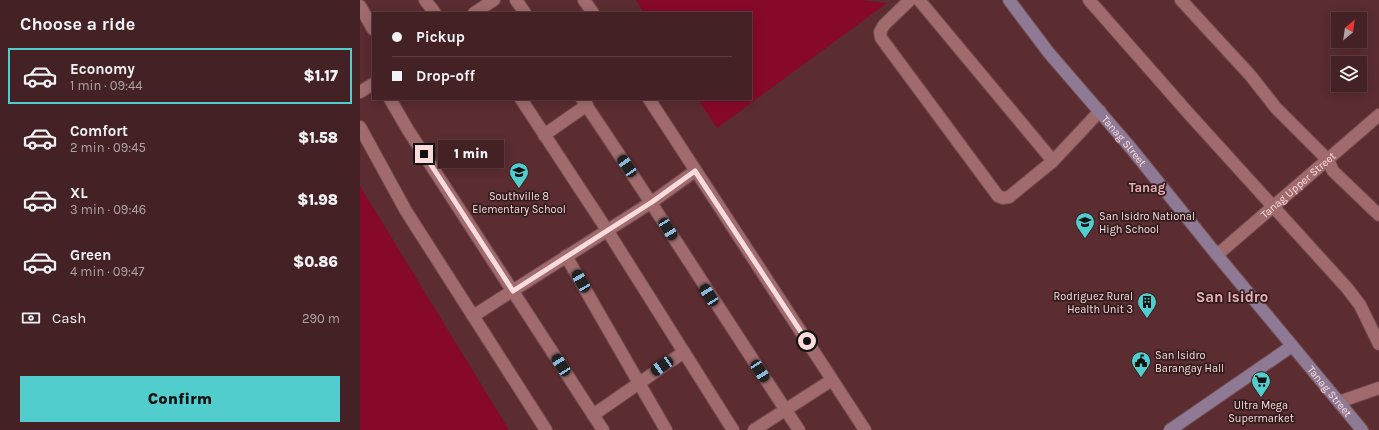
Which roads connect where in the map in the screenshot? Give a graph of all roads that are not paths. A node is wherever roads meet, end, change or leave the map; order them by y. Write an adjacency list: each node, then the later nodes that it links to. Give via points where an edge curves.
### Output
1 (425, 0): 11 (street)
2 (494, 0): 12 (street)
3 (516, 0): 13 (street)
4 (584, 0): 14 (street)
5 (910, 0): 27 (street, via 884,25 880,32 881,38 998,196 1009,197)
6 (919, 0): 27 (street)
7 (1008, 0): 22 (main road, Tanag Street)
8 (1089, 0): 30 (street)
9 (1181, 0): 26 (street, via 1250,75 1276,108)
10 (360, 6): 15 (street)
11 (433, 12)
12 (476, 12)
13 (524, 12)
14 (592, 12)
15 (372, 27)
16 (372, 85): 17 (street)
17 (360, 92)
18 (391, 100): 35 (street)
19 (522, 100): 25 (street)
20 (650, 100): 28 (street)
21 (584, 102): 25 (street); 29 (street)
22 (1100, 111): 27 (street); 33 (main road, Tanag Street)
23 (1379, 115): 26 (street, Tanag Upper Street)
24 (360, 127): 36 (street, via 406,211)
25 (544, 135): 32 (street)
26 (1328, 160): 30 (street, Tanag Upper Street); 31 (street, via 1333,171)
27 (1053, 161)
28 (695, 171): 29 (street); 40 (street)
29 (652, 202): 32 (street); 44 (street)
30 (1274, 207): 33 (street, Tanag Upper Street); 37 (street, via 1347,288 1360,305)
31 (1379, 215)
32 (607, 230): 34 (street); 39 (street)
33 (1217, 255): 38 (main road, Tanag Street)
34 (566, 256): 35 (street); 41 (street)
35 (513, 291): 36 (street); 45 (street)
36 (473, 316): 46 (street)
37 (1379, 344)
38 (1292, 346): 43 (main road, Tanag Street); 53 (main road)
39 (684, 352): 41 (street); 49 (street)
40 (832, 380): 44 (street); 52 (street)
41 (640, 381): 45 (street); 48 (street)
42 (1379, 388): 43 (street)
43 (1339, 402): 54 (main road, Tanag Street)
44 (785, 410): 50 (street); 51 (street)
45 (593, 415): 47 (street)
46 (546, 430)
47 (603, 430)
48 (666, 430)
49 (734, 430)
50 (754, 430)
51 (798, 430)
52 (865, 430)
53 (1170, 430)
54 (1362, 430)

